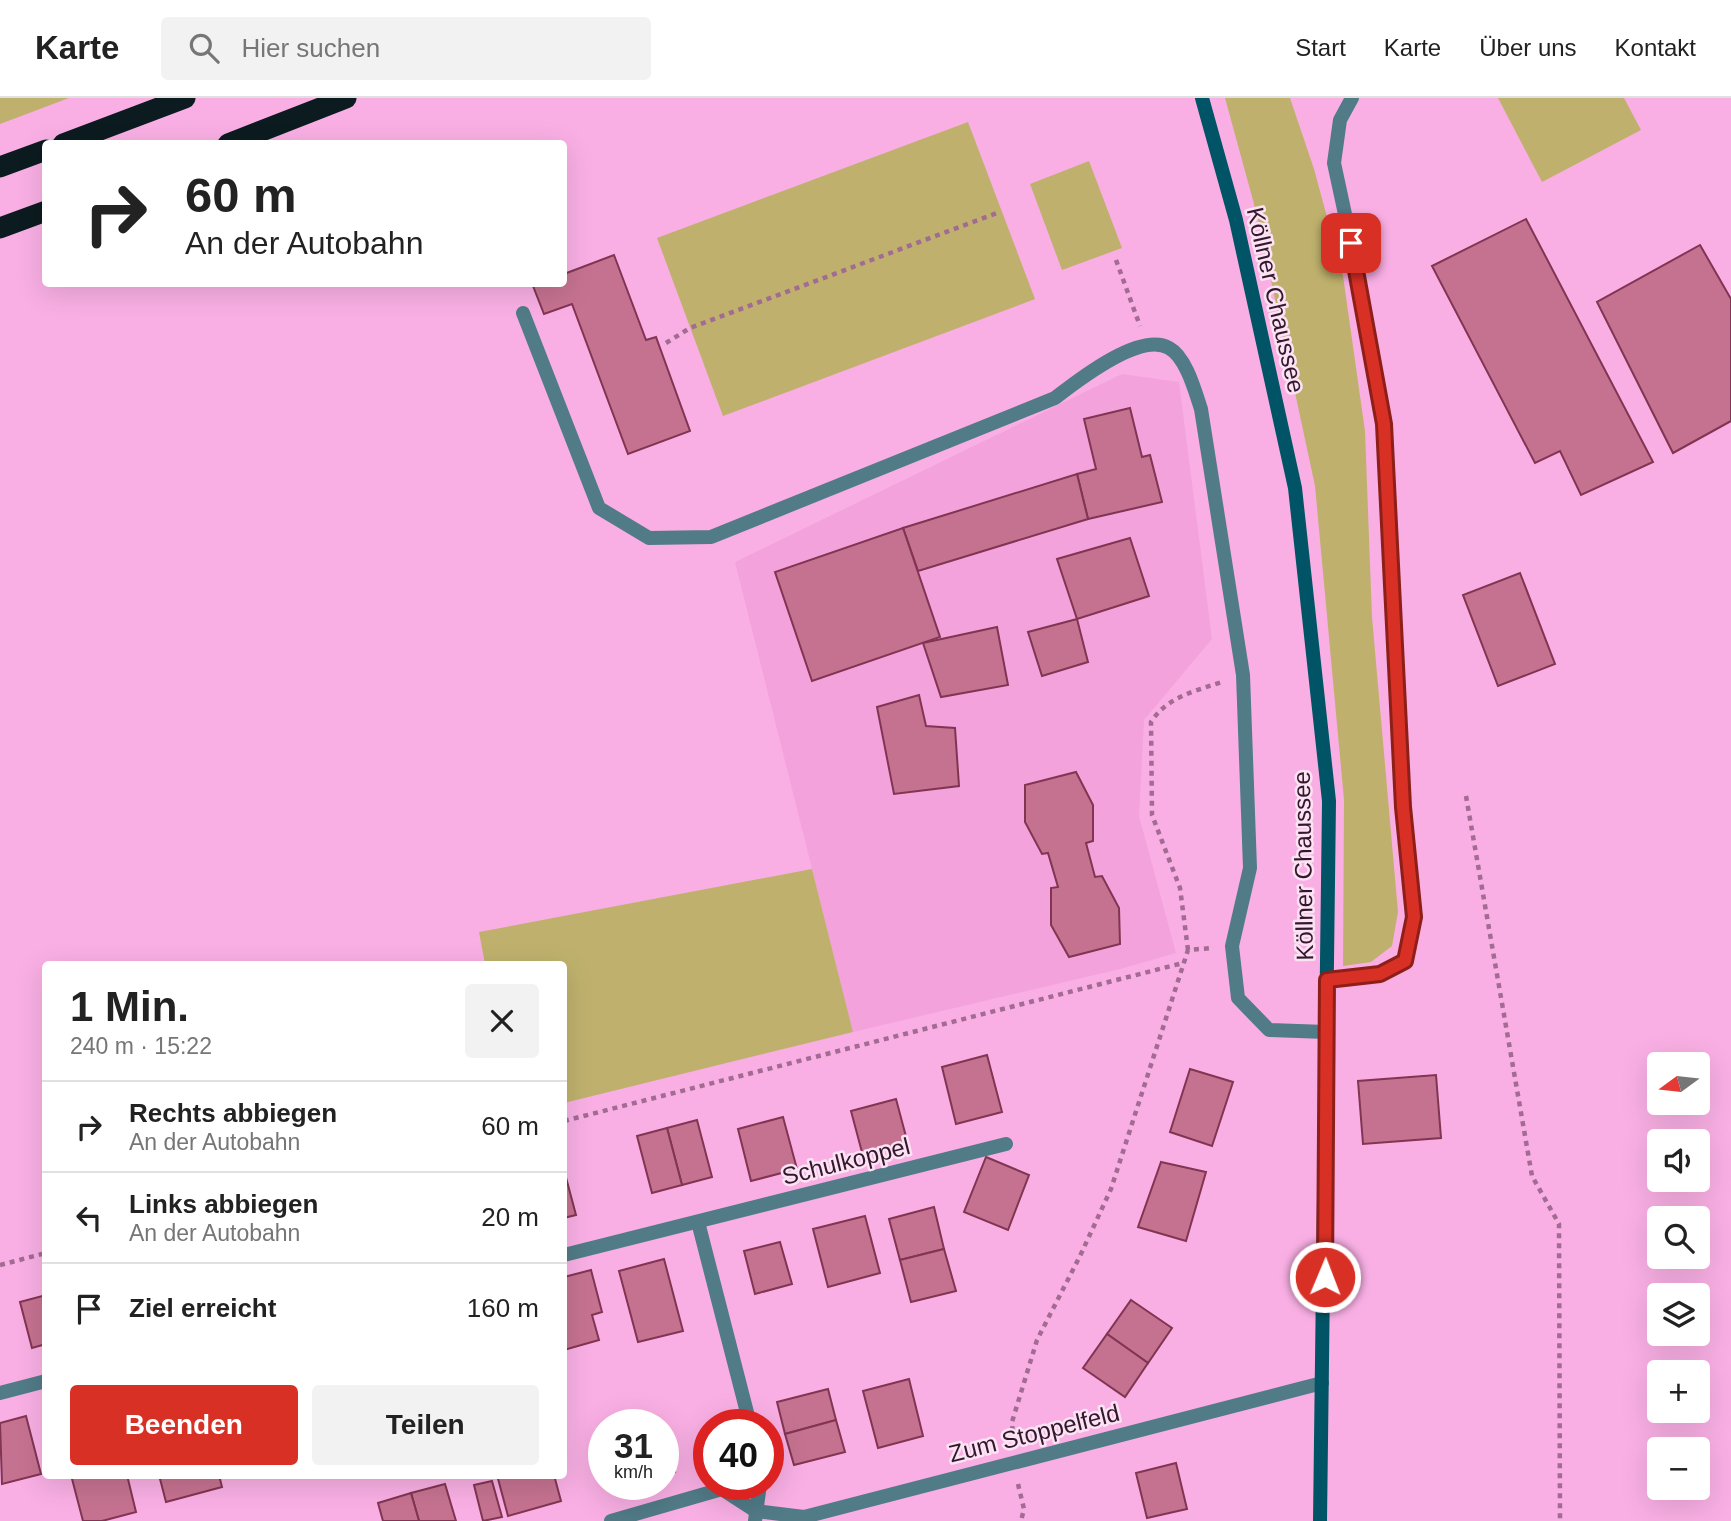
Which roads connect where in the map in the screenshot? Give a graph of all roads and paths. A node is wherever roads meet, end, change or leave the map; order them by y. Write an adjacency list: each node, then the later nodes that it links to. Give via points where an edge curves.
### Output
1 (185, 98): 5 (highway)
2 (345, 98): 6 (highway)
3 (1202, 98): 21 (street, Köllner Chaussee, via 1236,220 1295,488 1329,801)
4 (1352, 98): 21 (street, via 1340,120 1334,163 1384,424 1403,807 1414,917 1405,961 1380,974)
5 (74, 140)
6 (238, 140)
7 (42, 151): 8 (highway)
8 (0, 167)
9 (42, 212): 11 (highway)
10 (997, 213): 14 (path, via 690,328)
11 (0, 228)
12 (1116, 260): 15 (path)
13 (523, 313): 15 (street, via 598,508 649,538 711,537 1055,398 1095,368)
14 (666, 343)
15 (1147, 344): 16 (street, via 1169,348 1187,370 1200,409)
16 (1243, 675): 18 (street, via 1250,868); 19 (path, via 1184,694 1159,710 1151,722 1152,815 1180,888)
17 (1466, 796): 38 (path, via 1532,1176 1559,1224)
18 (1232, 946): 19 (path); 22 (street, via 1238,998 1269,1030)
19 (1188, 950): 20 (path)
20 (1184, 963): 23 (path); 33 (path, via 1111,1189 1037,1340 1012,1422)
21 (1327, 980): 22 (street, Köllner Chaussee)
22 (1326, 1032): 30 (street, Köllner Chaussee)
23 (567, 1120)
24 (1006, 1144): 25 (street, Schulkoppel)
25 (698, 1222): 27 (street, Schulkoppel); 32 (street)
26 (42, 1254): 28 (path)
27 (567, 1254)
28 (0, 1265)
29 (42, 1382): 31 (street)
30 (1322, 1383): 33 (street, Zum Stoppelfeld); 37 (street, Köllner Chaussee)
31 (0, 1393)
32 (746, 1409)
33 (1014, 1462): 34 (street, Zum Stoppelfeld, via 804,1517); 36 (path, via 1024,1509)
34 (756, 1516): 35 (street, via 722,1489)
35 (611, 1521)
36 (1021, 1521)
37 (1320, 1521)
38 (1560, 1521)

